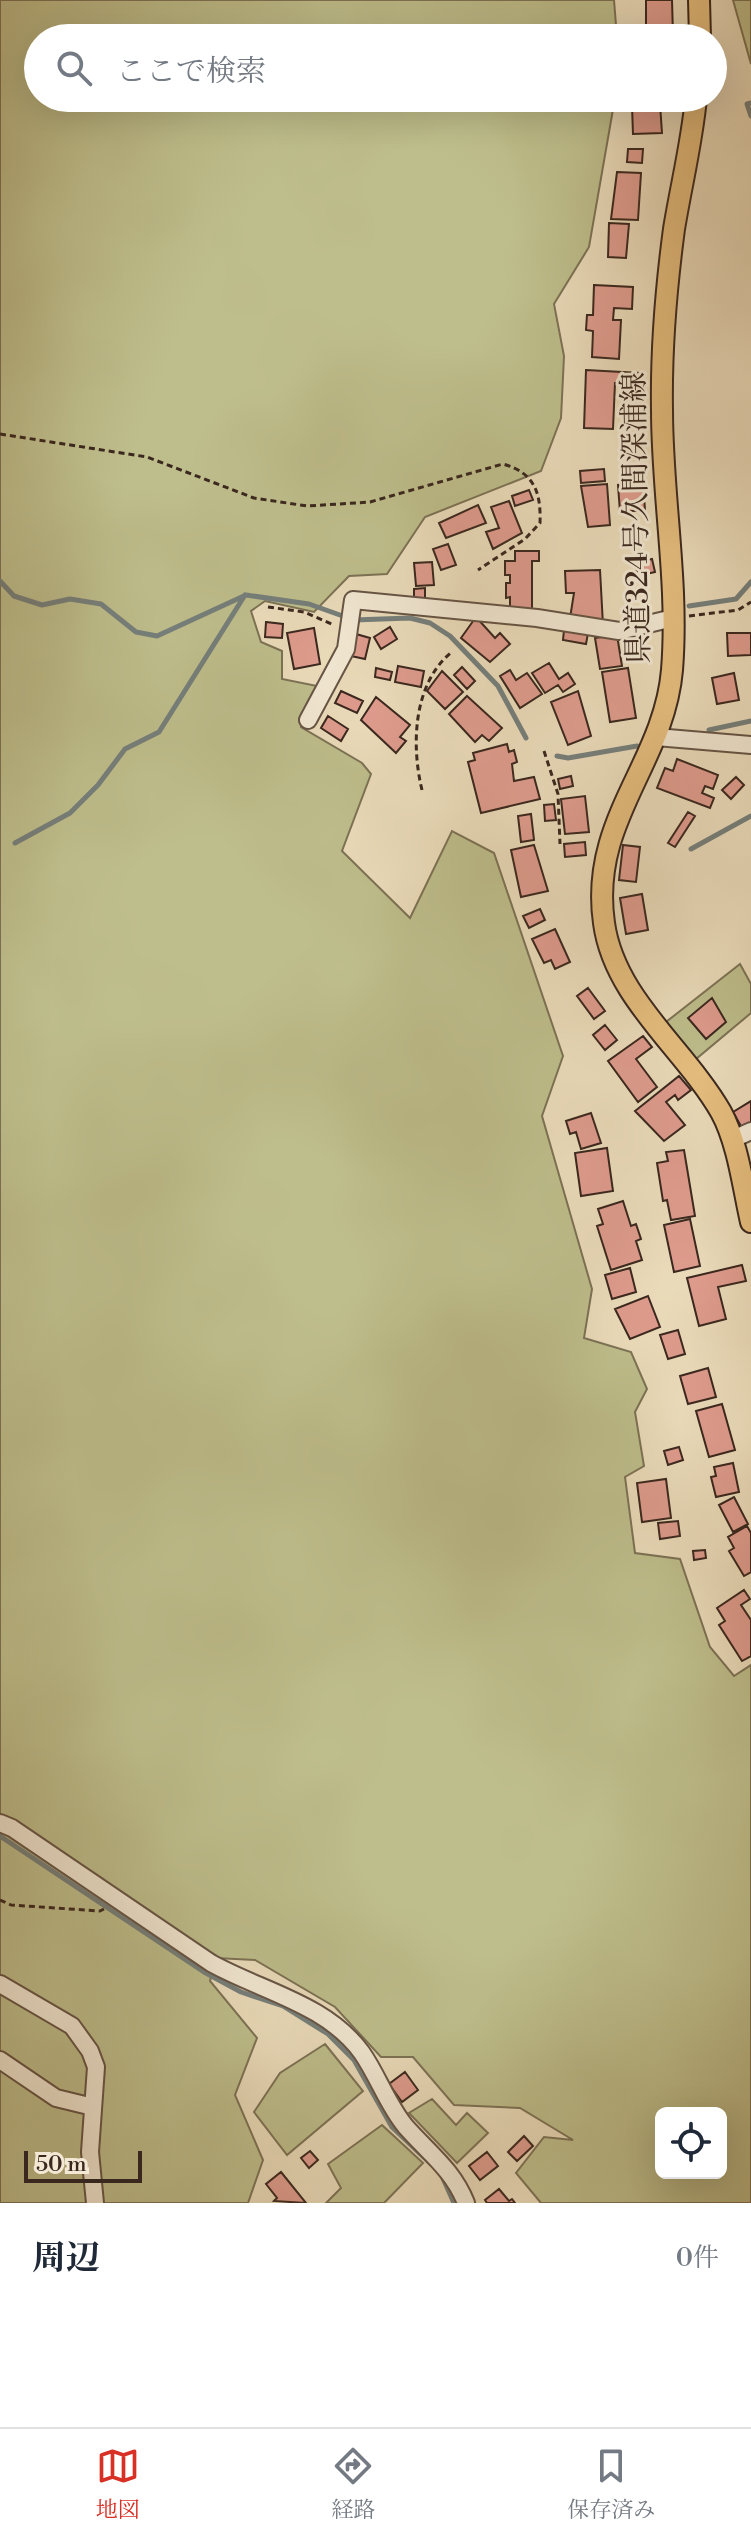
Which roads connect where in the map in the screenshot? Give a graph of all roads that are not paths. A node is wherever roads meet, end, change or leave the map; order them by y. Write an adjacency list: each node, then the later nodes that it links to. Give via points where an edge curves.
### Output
1 (699, 0): 2 (main road)
2 (700, 24)
3 (694, 112): 4 (main road, 県道324号久間深浦線, via 663,350 661,412)
4 (673, 618): 5 (street, via 619,631 353,600 346,649); 6 (main road, 県道324号久間深浦線, via 672,672)
5 (308, 720)
6 (656, 737): 7 (street); 9 (main road, 県道324号久間深浦線, via 608,844 602,883 604,924 613,959 632,992 705,1086)
7 (751, 745)
8 (751, 1131): 9 (street)
9 (731, 1140): 10 (main road, 県道324号久間深浦線)
10 (751, 1222)
11 (0, 1823): 16 (street, via 211,1963 243,1981 284,1994 332,2024 361,2051 404,2125 449,2169)
12 (0, 1984): 14 (street, via 72,2026 96,2067)
13 (0, 2060): 14 (street, via 56,2098)
14 (93, 2107): 15 (street)
15 (95, 2203)
16 (466, 2203)

